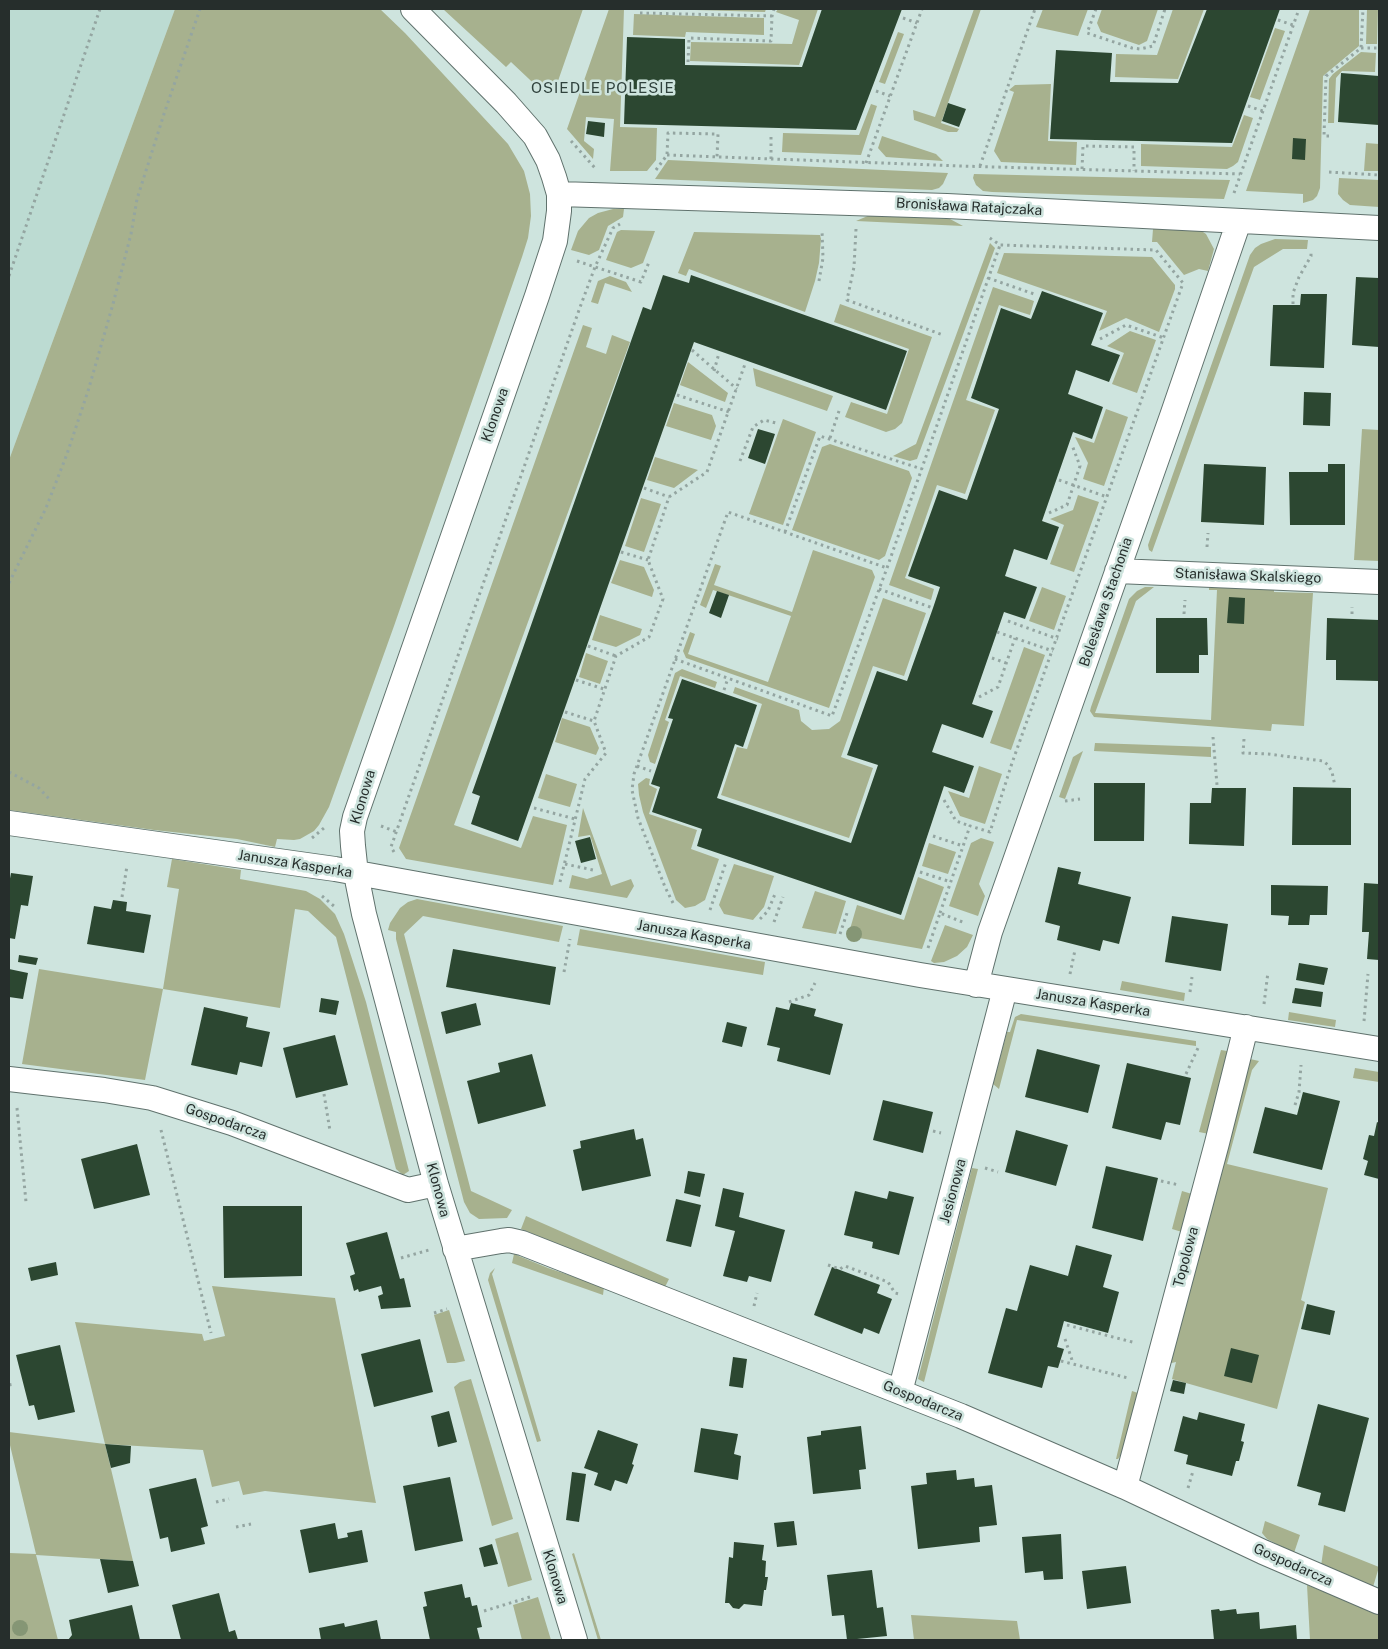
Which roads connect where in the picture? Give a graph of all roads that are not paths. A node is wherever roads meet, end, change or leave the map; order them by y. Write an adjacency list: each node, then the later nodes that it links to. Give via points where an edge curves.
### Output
1 (412, 9): 2 (street, Klonowa, via 535,136 548,160)
2 (559, 194): 3 (street, Bronisława Ratajczaka, via 947,206); 8 (street, Klonowa, via 555,241 355,817 352,831)
3 (1232, 220): 4 (street, Bronisława Ratajczaka); 5 (street, Bolesława Stachonia)
4 (1379, 228)
5 (1117, 571): 6 (street, Stanisława Skalskiego); 9 (street, Bolesława Stachonia, via 990,932)
6 (1379, 582)
7 (9, 823): 8 (street, Janusza Kasperka)
8 (356, 874): 9 (street, Janusza Kasperka); 14 (street, Klonowa)
9 (976, 984): 10 (street, Janusza Kasperka)
10 (1005, 989): 11 (street, Janusza Kasperka); 16 (street, Jesionowa)
11 (1246, 1026): 12 (street, Janusza Kasperka); 17 (street, Topolowa)
12 (1371, 1048)
13 (12, 1079): 14 (street, Gospodarcza, via 152,1098 232,1123 408,1190)
14 (436, 1184): 15 (street, Klonowa)
15 (445, 1249): 16 (street, Gospodarcza, via 501,1240 522,1243); 19 (street, Klonowa)
16 (900, 1392): 17 (street, Gospodarcza)
17 (1125, 1487): 18 (street, Gospodarcza)
18 (1379, 1602)
19 (575, 1640)

